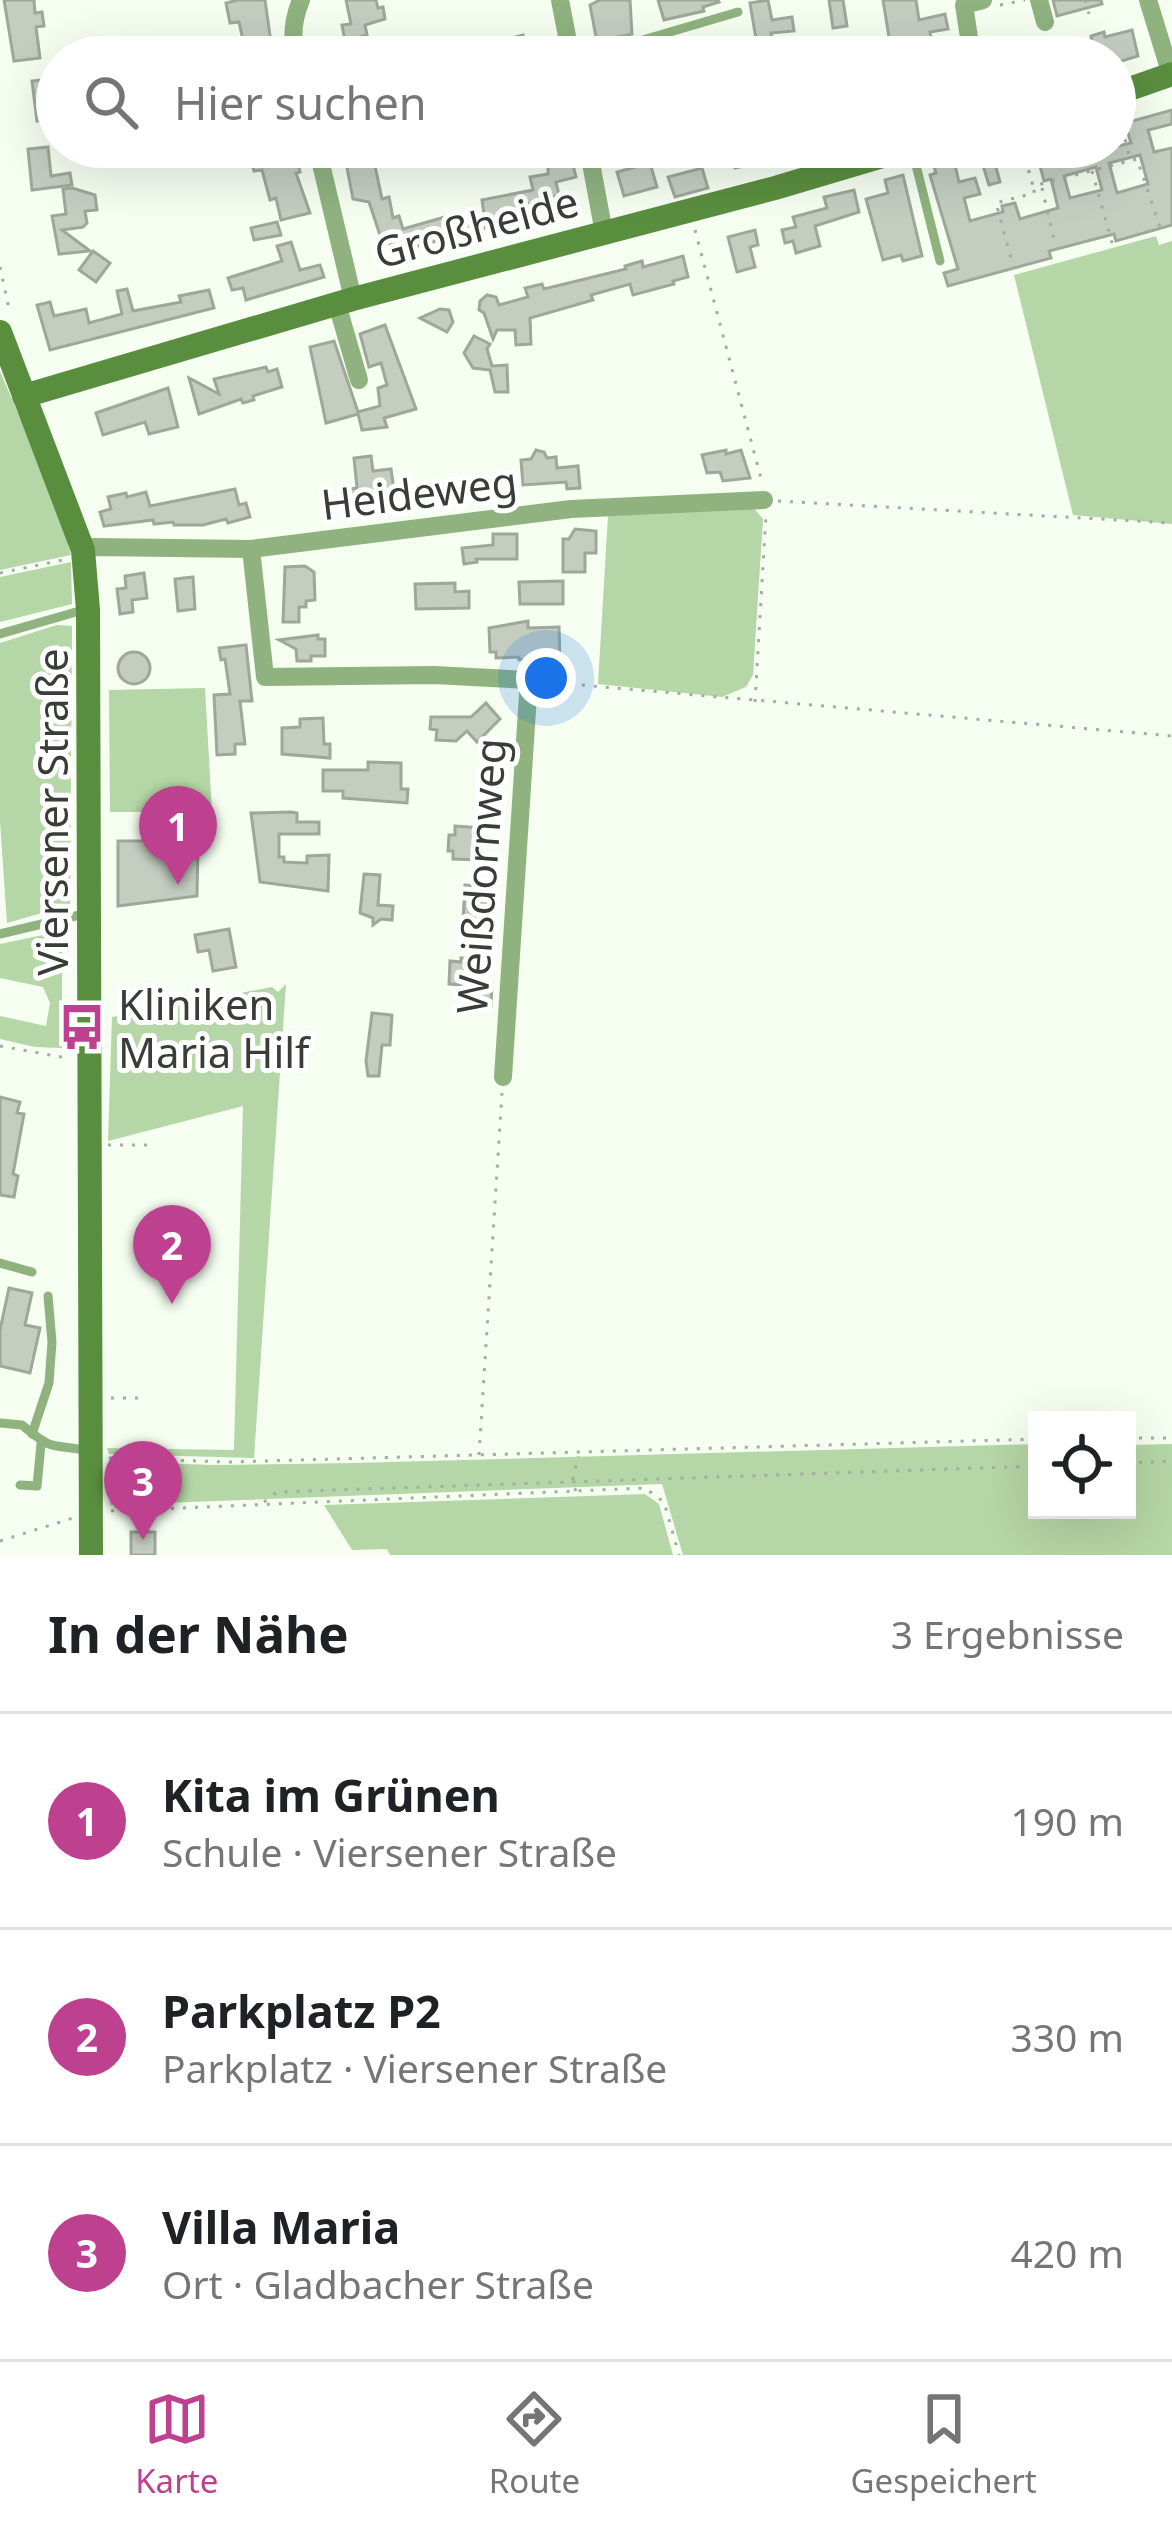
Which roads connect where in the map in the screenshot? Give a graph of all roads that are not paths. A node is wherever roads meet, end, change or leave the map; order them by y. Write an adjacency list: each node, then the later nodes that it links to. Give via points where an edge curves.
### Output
1 (302, 0): 8 (street)
2 (560, 0): 9 (street)
3 (983, 0): 11 (street, via 964,5)
4 (1039, 0): 7 (street)
5 (1148, 0): 12 (street)
6 (738, 12): 10 (lane)
7 (1046, 22)
8 (295, 36)
9 (567, 36)
10 (656, 36)
11 (969, 36)
12 (1172, 75): 13 (main road)
13 (1136, 89)
14 (321, 168): 20 (street)
15 (592, 168): 18 (street)
16 (839, 168): 18 (main road, Großheide)
17 (917, 168): 19 (lane)
18 (604, 233): 20 (main road, Großheide)
19 (940, 260)
20 (345, 301): 22 (street, Großheide); 23 (main road, Großheide)
21 (1, 340): 23 (main road, Viersener Straße)
22 (359, 380)
23 (24, 396): 26 (main road, Viersener Straße)
24 (764, 500): 25 (street, Heideweg, via 571,508)
25 (251, 549): 26 (street, Heideweg); 31 (street, Weißdornweg, via 265,677 530,680)
26 (83, 550): 27 (main road, Viersener Straße)
27 (88, 610): 28 (lane); 29 (main road, Viersener Straße)
28 (0, 634)
29 (91, 912): 30 (lane); 38 (main road, Viersener Straße)
30 (0, 934)
31 (503, 1077)
32 (0, 1263): 33 (lane)
33 (32, 1272)
34 (48, 1296): 36 (lane, via 49,1383)
35 (0, 1424): 36 (lane)
36 (32, 1434): 37 (lane)
37 (40, 1444): 38 (lane); 39 (lane, via 38,1486)
38 (90, 1451): 40 (main road, Viersener Straße)
39 (20, 1485)
40 (91, 1555)

